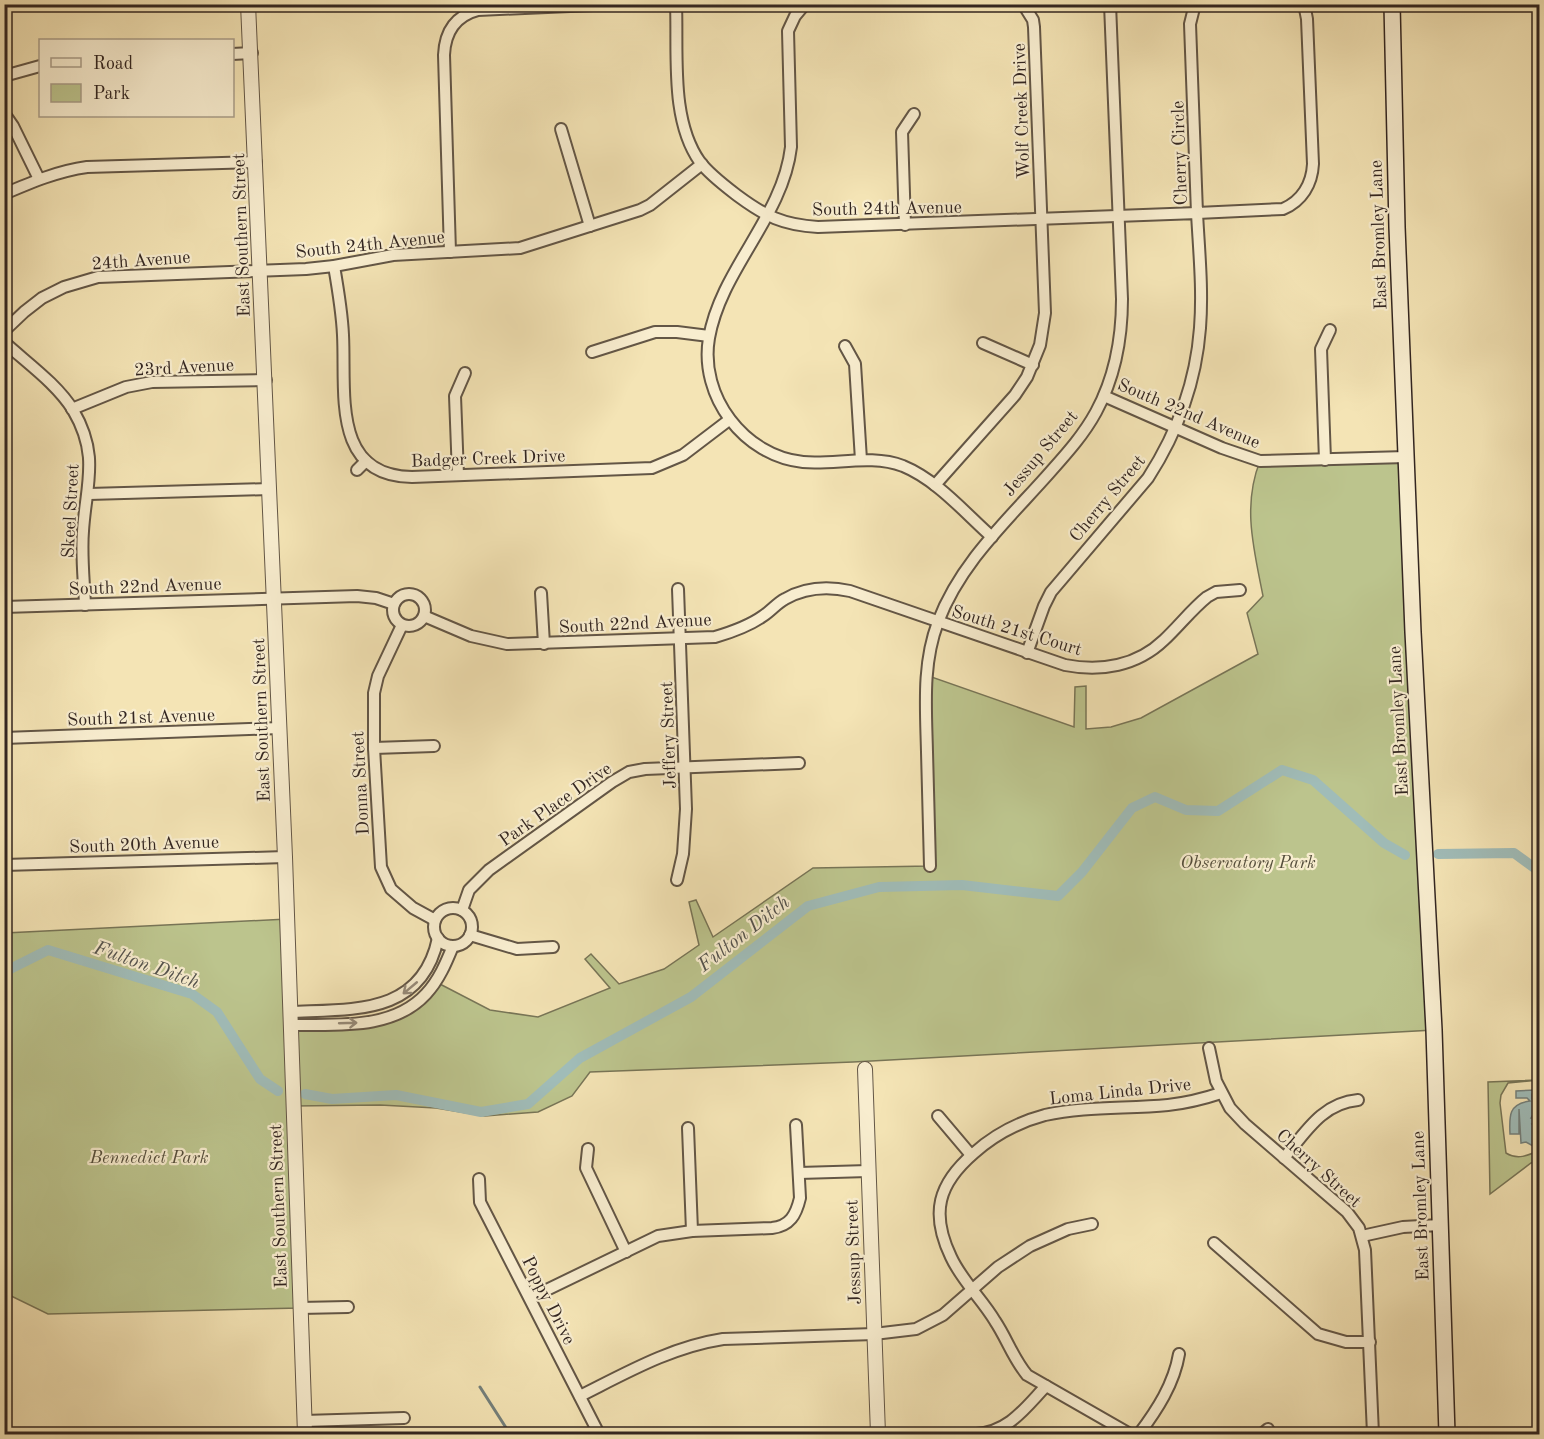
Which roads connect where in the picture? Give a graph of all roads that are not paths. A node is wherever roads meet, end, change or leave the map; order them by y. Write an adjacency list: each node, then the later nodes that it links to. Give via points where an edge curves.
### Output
1 (248, 4): 12 (street, East Southern Street)
2 (616, 4): 11 (street, via 487,9 471,12)
3 (676, 4): 20 (street, via 680,113 685,133)
4 (805, 4): 24 (street, via 789,31 790,157 781,188)
5 (1023, 4): 26 (street, Wolf Creek Drive, via 1034,27)
6 (1110, 4): 25 (street, Jessup Street)
7 (1195, 4): 23 (street, Cherry Circle, via 1190,24)
8 (1304, 4): 23 (street, Cherry Circle, via 1313,165 1308,194 1283,209)
9 (1392, 4): 46 (main road, East Bromley Lane)
10 (445, 15): 11 (street)
11 (453, 24): 29 (street, via 444,55)
12 (252, 53): 13 (street); 19 (street, East Southern Street)
13 (234, 54)
14 (39, 66): 15 (street)
15 (4, 76)
16 (4, 113): 21 (street)
17 (914, 114): 27 (street, via 902,132)
18 (561, 129): 28 (street)
19 (256, 162): 21 (street, via 87,167); 31 (street, East Southern Street)
20 (702, 164): 24 (street, South 24th Avenue); 28 (street, South 24th Avenue, via 650,205)
21 (39, 179): 22 (street)
22 (4, 194)
23 (1197, 213): 25 (street, South 24th Avenue); 45 (street, Cherry Street, via 1200,334)
24 (766, 215): 27 (street, South 24th Avenue, via 804,226); 34 (street, via 724,293)
25 (1120, 216): 26 (street, South 24th Avenue); 42 (street, Jessup Street, via 1122,328)
26 (1041, 219): 27 (street, South 24th Avenue); 39 (street, Wolf Creek Drive, via 1045,313)
27 (904, 225)
28 (590, 226): 29 (street, South 24th Avenue, via 520,248)
29 (450, 252): 30 (street, South 24th Avenue, via 393,255)
30 (334, 266): 31 (street, South 24th Avenue); 49 (street, via 343,332 346,423 353,444)
31 (261, 270): 33 (street, 24th Avenue, via 98,277 42,298); 41 (street, East Southern Street)
32 (1330, 330): 48 (street, via 1321,349)
33 (4, 331)
34 (709, 336): 38 (street, via 661,332); 44 (street, via 709,373)
35 (4, 342): 43 (street, Skeel Street)
36 (983, 343): 39 (street)
37 (845, 346): 47 (street, via 855,364)
38 (592, 352)
39 (1033, 365): 52 (street, Wolf Creek Drive, via 1015,395)
40 (465, 373): 51 (street, via 455,396)
41 (266, 380): 43 (street, 23rd Avenue, via 152,382 126,387); 53 (street, East Southern Street)
42 (1104, 396): 45 (street, South 22nd Avenue); 55 (street, Jessup Street, via 1084,432)
43 (72, 409): 54 (street, Skeel Street, via 88,447)
44 (729, 420): 47 (street, via 758,446 778,456 803,462); 51 (street, Badger Creek Drive, via 683,455 652,468)
45 (1176, 427): 48 (street, South 22nd Avenue, via 1260,461); 68 (street, Cherry Street, via 1148,478 1052,592)
46 (1406, 458): 48 (street, South 22nd Avenue); 100 (main road, East Bromley Lane)
47 (861, 460): 52 (street, via 903,466)
48 (1325, 460)
49 (366, 461): 50 (street); 51 (street, Badger Creek Drive, via 383,472 402,477)
50 (357, 470)
51 (458, 475)
52 (934, 485): 55 (street)
53 (269, 489): 54 (street); 59 (street, East Southern Street)
54 (88, 494): 61 (street, Skeel Street, via 83,532)
55 (992, 537): 64 (street, Jessup Street, via 960,577)
56 (678, 589): 66 (street, Jeffery Street)
57 (1240, 590): 68 (street, South 21st Court, via 1216,592 1207,597 1156,647 1119,666 1075,667)
58 (541, 593): 67 (street)
59 (274, 598): 60 (street, South 22nd Avenue, via 357,596); 61 (street, South 22nd Avenue); 69 (street, East Southern Street)
60 (394, 604): 63 (street, via 404,595 415,595 423,603); 65 (street, via 392,612)
61 (85, 605): 62 (street, South 22nd Avenue)
62 (4, 607)
63 (423, 616): 65 (street, via 416,625); 67 (street, South 22nd Avenue, via 487,641)
64 (938, 622): 66 (street, South 22nd Avenue, via 850,591 820,587 785,599 762,617 733,631 715,637); 68 (street, South 21st Court); 77 (street, Jessup Street, via 927,658 925,690)
65 (402, 625): 72 (street, Donna Street, via 378,675 374,693)
66 (681, 638): 67 (street, South 22nd Avenue); 74 (street, Jeffery Street)
67 (544, 644)
68 (1027, 653)
69 (279, 728): 70 (street, South 21st Avenue); 75 (street, East Southern Street)
70 (4, 738)
71 (434, 746): 72 (street)
72 (374, 748): 80 (street, Donna Street, via 381,867 391,889)
73 (799, 763): 74 (street, Park Place Drive)
74 (685, 766): 78 (street, Jeffery Street, via 686,833); 79 (street, Park Place Drive, via 629,772 612,782 489,870 469,890)
75 (285, 857): 76 (street, South 20th Avenue); 85 (street, East Southern Street)
76 (4, 865)
77 (930, 866)
78 (677, 879)
79 (462, 910): 80 (street, via 449,909); 81 (street, via 472,925)
80 (435, 920): 82 (street)
81 (470, 935): 83 (street, via 465,942); 84 (street, via 517,949)
82 (438, 938): 83 (street); 85 (street, one-way to 85, via 425,971 400,996 362,1009)
83 (453, 946): 85 (street, one-way to 83, via 363,1023 400,1013 426,994)
84 (553, 947)
85 (290, 1019): 108 (street, East Southern Street)
86 (1209, 1048): 88 (street, Cherry Street)
87 (866, 1069): 96 (street, Jessup Street)
88 (1221, 1093): 94 (street, Loma Linda Drive, via 1169,1105 1046,1115 1012,1127); 95 (street, Cherry Street, via 1245,1124)
89 (1358, 1100): 95 (street, via 1324,1112)
90 (938, 1116): 94 (street)
91 (796, 1125): 97 (street)
92 (688, 1128): 101 (street)
93 (588, 1149): 104 (street, via 586,1168)
94 (971, 1155): 105 (street, Loma Linda Drive, via 948,1179 940,1214 951,1257)
95 (1284, 1158): 102 (street, Cherry Street, via 1347,1212)
96 (868, 1171): 97 (street); 109 (street, Jessup Street)
97 (799, 1173): 101 (street, via 796,1223 772,1228)
98 (479, 1179): 106 (street, Poppy Drive, via 480,1202)
99 (1092, 1224): 105 (street, via 1068,1229 1030,1246 998,1267)
100 (1440, 1225): 102 (street, via 1403,1227); 122 (main road, East Bromley Lane)
101 (692, 1231): 104 (street, via 658,1236)
102 (1362, 1236): 110 (street, Cherry Street)
103 (1214, 1244): 110 (street, via 1311,1329 1335,1340)
104 (626, 1252): 106 (street)
105 (973, 1291): 109 (street, via 929,1324); 112 (street, Loma Linda Drive, via 995,1320 1019,1365)
106 (530, 1298): 113 (street, Poppy Drive)
107 (348, 1307): 108 (street)
108 (300, 1308): 115 (street, East Southern Street)
109 (874, 1334): 113 (street, via 702,1342 654,1359); 117 (street, Jessup Street)
110 (1370, 1342): 121 (street, Cherry Street)
111 (1179, 1354): 120 (street, via 1165,1396)
112 (1046, 1386): 118 (street, via 1007,1425); 119 (street, Loma Linda Drive)
113 (580, 1396): 116 (street, Poppy Drive)
114 (404, 1418): 115 (street)
115 (304, 1428)
116 (599, 1434)
117 (878, 1434)
118 (976, 1434)
119 (1130, 1434)
120 (1139, 1434)
121 (1373, 1434)
122 (1447, 1434)

